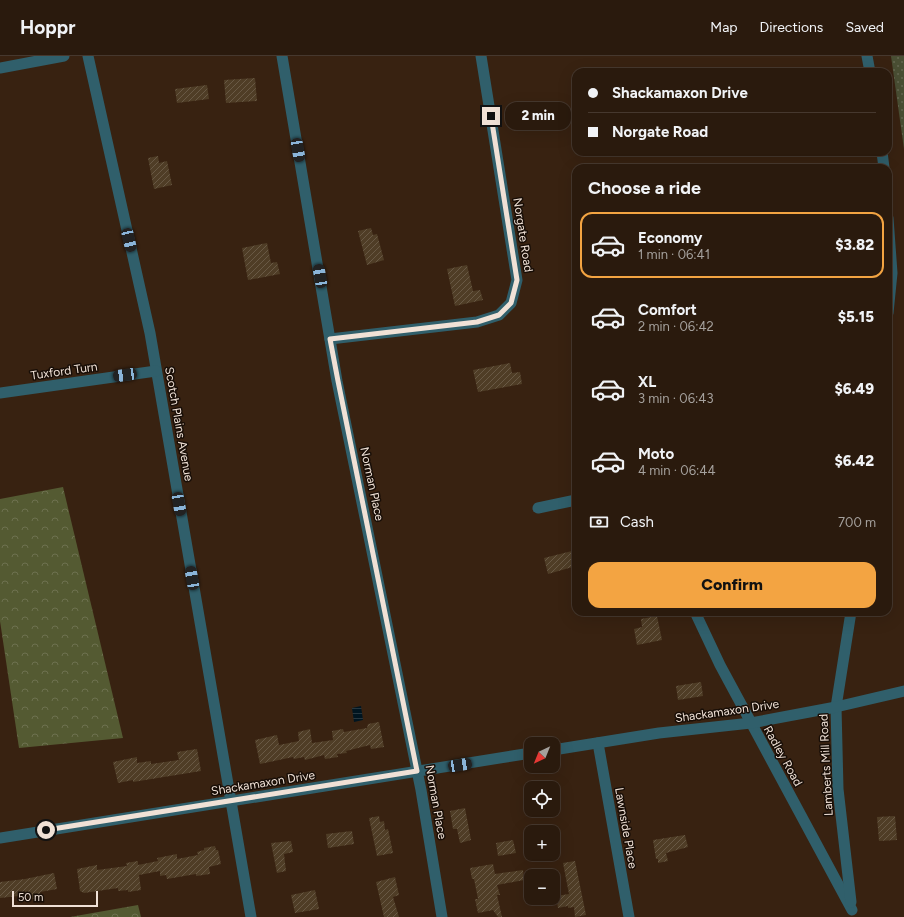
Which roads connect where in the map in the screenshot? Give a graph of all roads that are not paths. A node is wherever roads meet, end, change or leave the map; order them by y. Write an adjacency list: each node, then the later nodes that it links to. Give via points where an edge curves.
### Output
1 (64, 56): 6 (street)
2 (88, 56): 9 (street, Scotch Plains Avenue, via 150,333)
3 (282, 56): 8 (street, Norman Place)
4 (481, 56): 8 (street, Norgate Road, via 517,280 511,303 499,315 477,322)
5 (867, 56): 7 (street)
6 (0, 68)
7 (869, 68)
8 (330, 339): 21 (street, Norman Place)
9 (156, 371): 10 (street, Tuxford Turn); 22 (street, Scotch Plains Avenue)
10 (0, 393)
11 (572, 501): 12 (street)
12 (538, 508)
13 (697, 616): 17 (street, Radley Road)
14 (850, 616): 16 (street, Lamberts Mill Road)
15 (904, 691): 16 (street, Shackamaxon Drive)
16 (836, 707): 17 (street, Shackamaxon Drive); 24 (street, Lamberts Mill Road, via 838,789)
17 (751, 723): 18 (street, Shackamaxon Drive, via 659,733); 24 (street, Radley Road)
18 (598, 743): 19 (street, Shackamaxon Drive); 27 (street, Lawnside Place)
19 (560, 749)
20 (524, 754): 21 (street, Shackamaxon Drive)
21 (417, 771): 22 (street, Shackamaxon Drive); 26 (street, Norman Place)
22 (231, 801): 23 (street, Shackamaxon Drive); 25 (street, Scotch Plains Avenue)
23 (0, 838)
24 (853, 913)
25 (251, 917)
26 (442, 917)
27 (629, 917)

